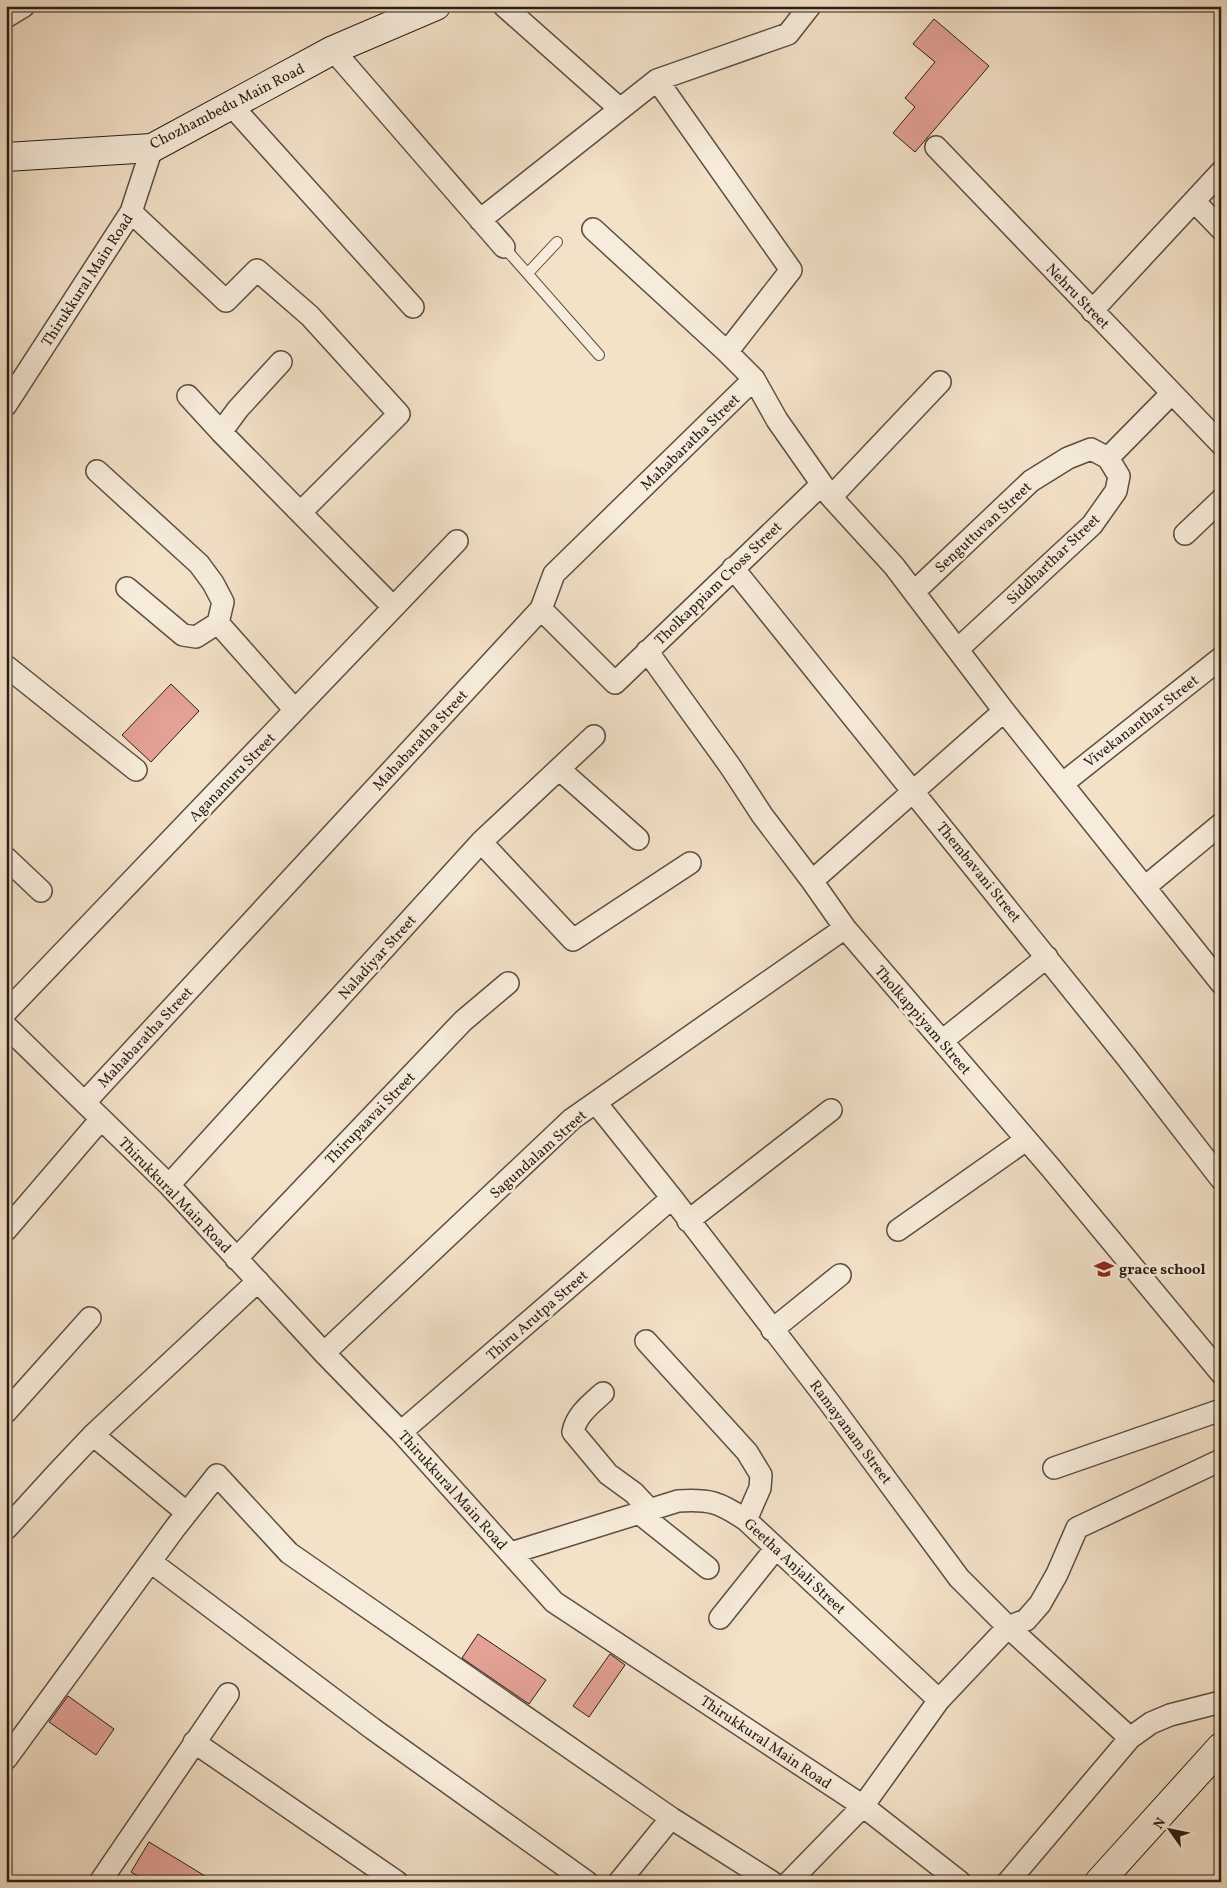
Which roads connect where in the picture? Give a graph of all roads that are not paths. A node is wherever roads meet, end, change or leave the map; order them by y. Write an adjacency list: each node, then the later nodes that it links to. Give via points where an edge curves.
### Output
1 (24, 6): 5 (street)
2 (436, 6): 6 (street, Chozhambedu Main Road)
3 (504, 6): 9 (street)
4 (810, 6): 7 (street, via 788,34)
5 (6, 17)
6 (333, 50): 8 (street, Chozhambedu Main Road); 16 (street)
7 (658, 80): 9 (street); 24 (street, via 791,270)
8 (231, 105): 11 (street, Chozhambedu Main Road); 22 (street)
9 (620, 109): 16 (street)
10 (936, 147): 23 (street, Nehru Street)
11 (152, 148): 12 (street, Chozhambedu Main Road); 15 (street, Thirukkural Main Road)
12 (6, 156)
13 (1221, 172): 14 (street)
14 (1194, 201): 18 (street); 23 (street)
15 (131, 212): 31 (street, Thirukkural Main Road); 38 (street, via 226,301 257,270 310,316 399,414)
16 (480, 220): 20 (street)
17 (593, 229): 24 (street)
18 (1221, 229)
19 (557, 242): 21 (lane)
20 (504, 247): 21 (lane)
21 (528, 273): 25 (lane)
22 (413, 307)
23 (1092, 310): 29 (street, Nehru Street)
24 (727, 352): 27 (street)
25 (599, 355)
26 (281, 362): 32 (street)
27 (754, 379): 36 (street, via 777,420); 45 (street, Mahabaratha Street, via 554,574)
28 (940, 382): 36 (street, Tholkappiam Cross Street)
29 (1172, 393): 33 (street, Nehru Street); 34 (street)
30 (188, 396): 32 (street)
31 (6, 405)
32 (221, 432): 38 (street)
33 (1221, 444)
34 (1108, 458): 43 (street, Senguttuvan Street, via 1091,449 1068,458 1030,481); 47 (street, Siddharthar Street, via 1119,476 1116,491 1092,525)
35 (97, 471): 46 (street, via 199,564 223,602)
36 (826, 490): 41 (street, Tholkappiam Cross Street); 43 (street)
37 (1221, 500): 39 (street)
38 (301, 512): 44 (street)
39 (1185, 534)
40 (457, 541): 44 (street, Agananuru Street)
41 (733, 568): 48 (street, Tholkappiam Cross Street); 57 (street, Thembavani Street)
42 (127, 588): 46 (street, via 183,635 196,637)
43 (915, 591): 47 (street)
44 (394, 608): 51 (street, Agananuru Street)
45 (541, 609): 48 (street, Tholkappiam Cross Street, via 615,682); 73 (street, Mahabaratha Street)
46 (218, 623): 51 (street)
47 (958, 649): 52 (street)
48 (647, 651): 63 (street, Tholkappiyam Street, via 762,816)
49 (1221, 658): 56 (street, Vivekananthar Street)
50 (6, 666): 55 (street)
51 (295, 710): 70 (street, Agananuru Street)
52 (1004, 711): 56 (street); 57 (street)
53 (594, 736): 54 (street, Naladiyar Street)
54 (559, 769): 59 (street); 60 (street, Naladiyar Street)
55 (136, 770)
56 (1062, 784): 64 (street)
57 (914, 791): 63 (street); 67 (street, Thembavani Street)
58 (1221, 824): 64 (street)
59 (638, 839)
60 (481, 842): 62 (street, via 573,940); 79 (street, Naladiyar Street)
61 (6, 858): 65 (street)
62 (690, 863)
63 (812, 881): 66 (street, Tholkappiyam Street)
64 (1145, 888): 68 (street)
65 (41, 890)
66 (845, 928): 72 (street, Tholkappiyam Street); 74 (street, Sagundalam Street)
67 (1047, 958): 72 (street); 78 (street, Thembavani Street)
68 (1220, 981)
69 (508, 983): 84 (street, Thirupaavai Street, via 462,1021)
70 (6, 1012)
71 (6, 1026): 73 (street, Thirukkural Main Road)
72 (942, 1042): 77 (street, Tholkappiyam Street)
73 (84, 1102): 76 (street, Thirukkural Main Road)
74 (596, 1103): 80 (street, Ramayanam Street); 90 (street, Sagundalam Street, via 572,1120)
75 (831, 1110): 81 (street)
76 (102, 1119): 79 (street, Thirukkural Main Road); 82 (street)
77 (1026, 1140): 83 (street); 91 (street, Tholkappiyam Street)
78 (1221, 1179)
79 (169, 1186): 84 (street, Thirukkural Main Road)
80 (672, 1198): 81 (street, Ramayanam Street); 95 (street, Thiru Arutpa Street)
81 (688, 1221): 88 (street, Ramayanam Street)
82 (6, 1230)
83 (898, 1230)
84 (236, 1259): 86 (street, Thirukkural Main Road)
85 (840, 1276): 88 (street)
86 (258, 1281): 90 (street, Thirukkural Main Road); 96 (street)
87 (90, 1318): 94 (street)
88 (772, 1330): 108 (street, Ramayanam Street, via 960,1578)
89 (646, 1340): 101 (street, via 747,1452 761,1475 760,1488)
90 (324, 1353): 95 (street, Thirukkural Main Road)
91 (1221, 1373)
92 (603, 1393): 99 (street, via 578,1417 573,1432 608,1474 634,1493)
93 (1221, 1410): 98 (street)
94 (6, 1412)
95 (401, 1432): 104 (street, Thirukkural Main Road)
96 (93, 1435): 100 (street); 102 (street)
97 (1221, 1460): 108 (street, via 1077,1528 1040,1604 1026,1620)
98 (1054, 1468)
99 (644, 1511): 101 (street, Geetha Anjali Street, via 678,1501 702,1500 725,1506); 104 (street, Geetha Anjali Street); 106 (street)
100 (187, 1513): 105 (street); 117 (street, via 217,1475 290,1553)
101 (746, 1520): 103 (street, Geetha Anjali Street)
102 (6, 1529)
103 (776, 1548): 107 (street); 110 (street, Geetha Anjali Street)
104 (510, 1553): 116 (street, Thirukkural Main Road, via 554,1602)
105 (151, 1562): 115 (street); 120 (street, via 373,1729)
106 (708, 1568)
107 (720, 1618)
108 (1008, 1627): 110 (street); 112 (street, Ramayanam Street)
109 (228, 1694): 113 (street)
110 (939, 1700): 116 (street)
111 (1217, 1703): 112 (street, via 1170,1715 1151,1723)
112 (1130, 1738): 125 (street)
113 (194, 1742): 118 (street); 119 (street)
114 (1220, 1748): 126 (street)
115 (6, 1759)
116 (863, 1806): 123 (street); 124 (street, Thirukkural Main Road)
117 (671, 1818): 121 (street); 122 (street)
118 (100, 1882)
119 (397, 1882)
120 (587, 1882)
121 (619, 1882)
122 (772, 1882)
123 (789, 1882)
124 (960, 1882)
125 (1008, 1882)
126 (1099, 1882)

